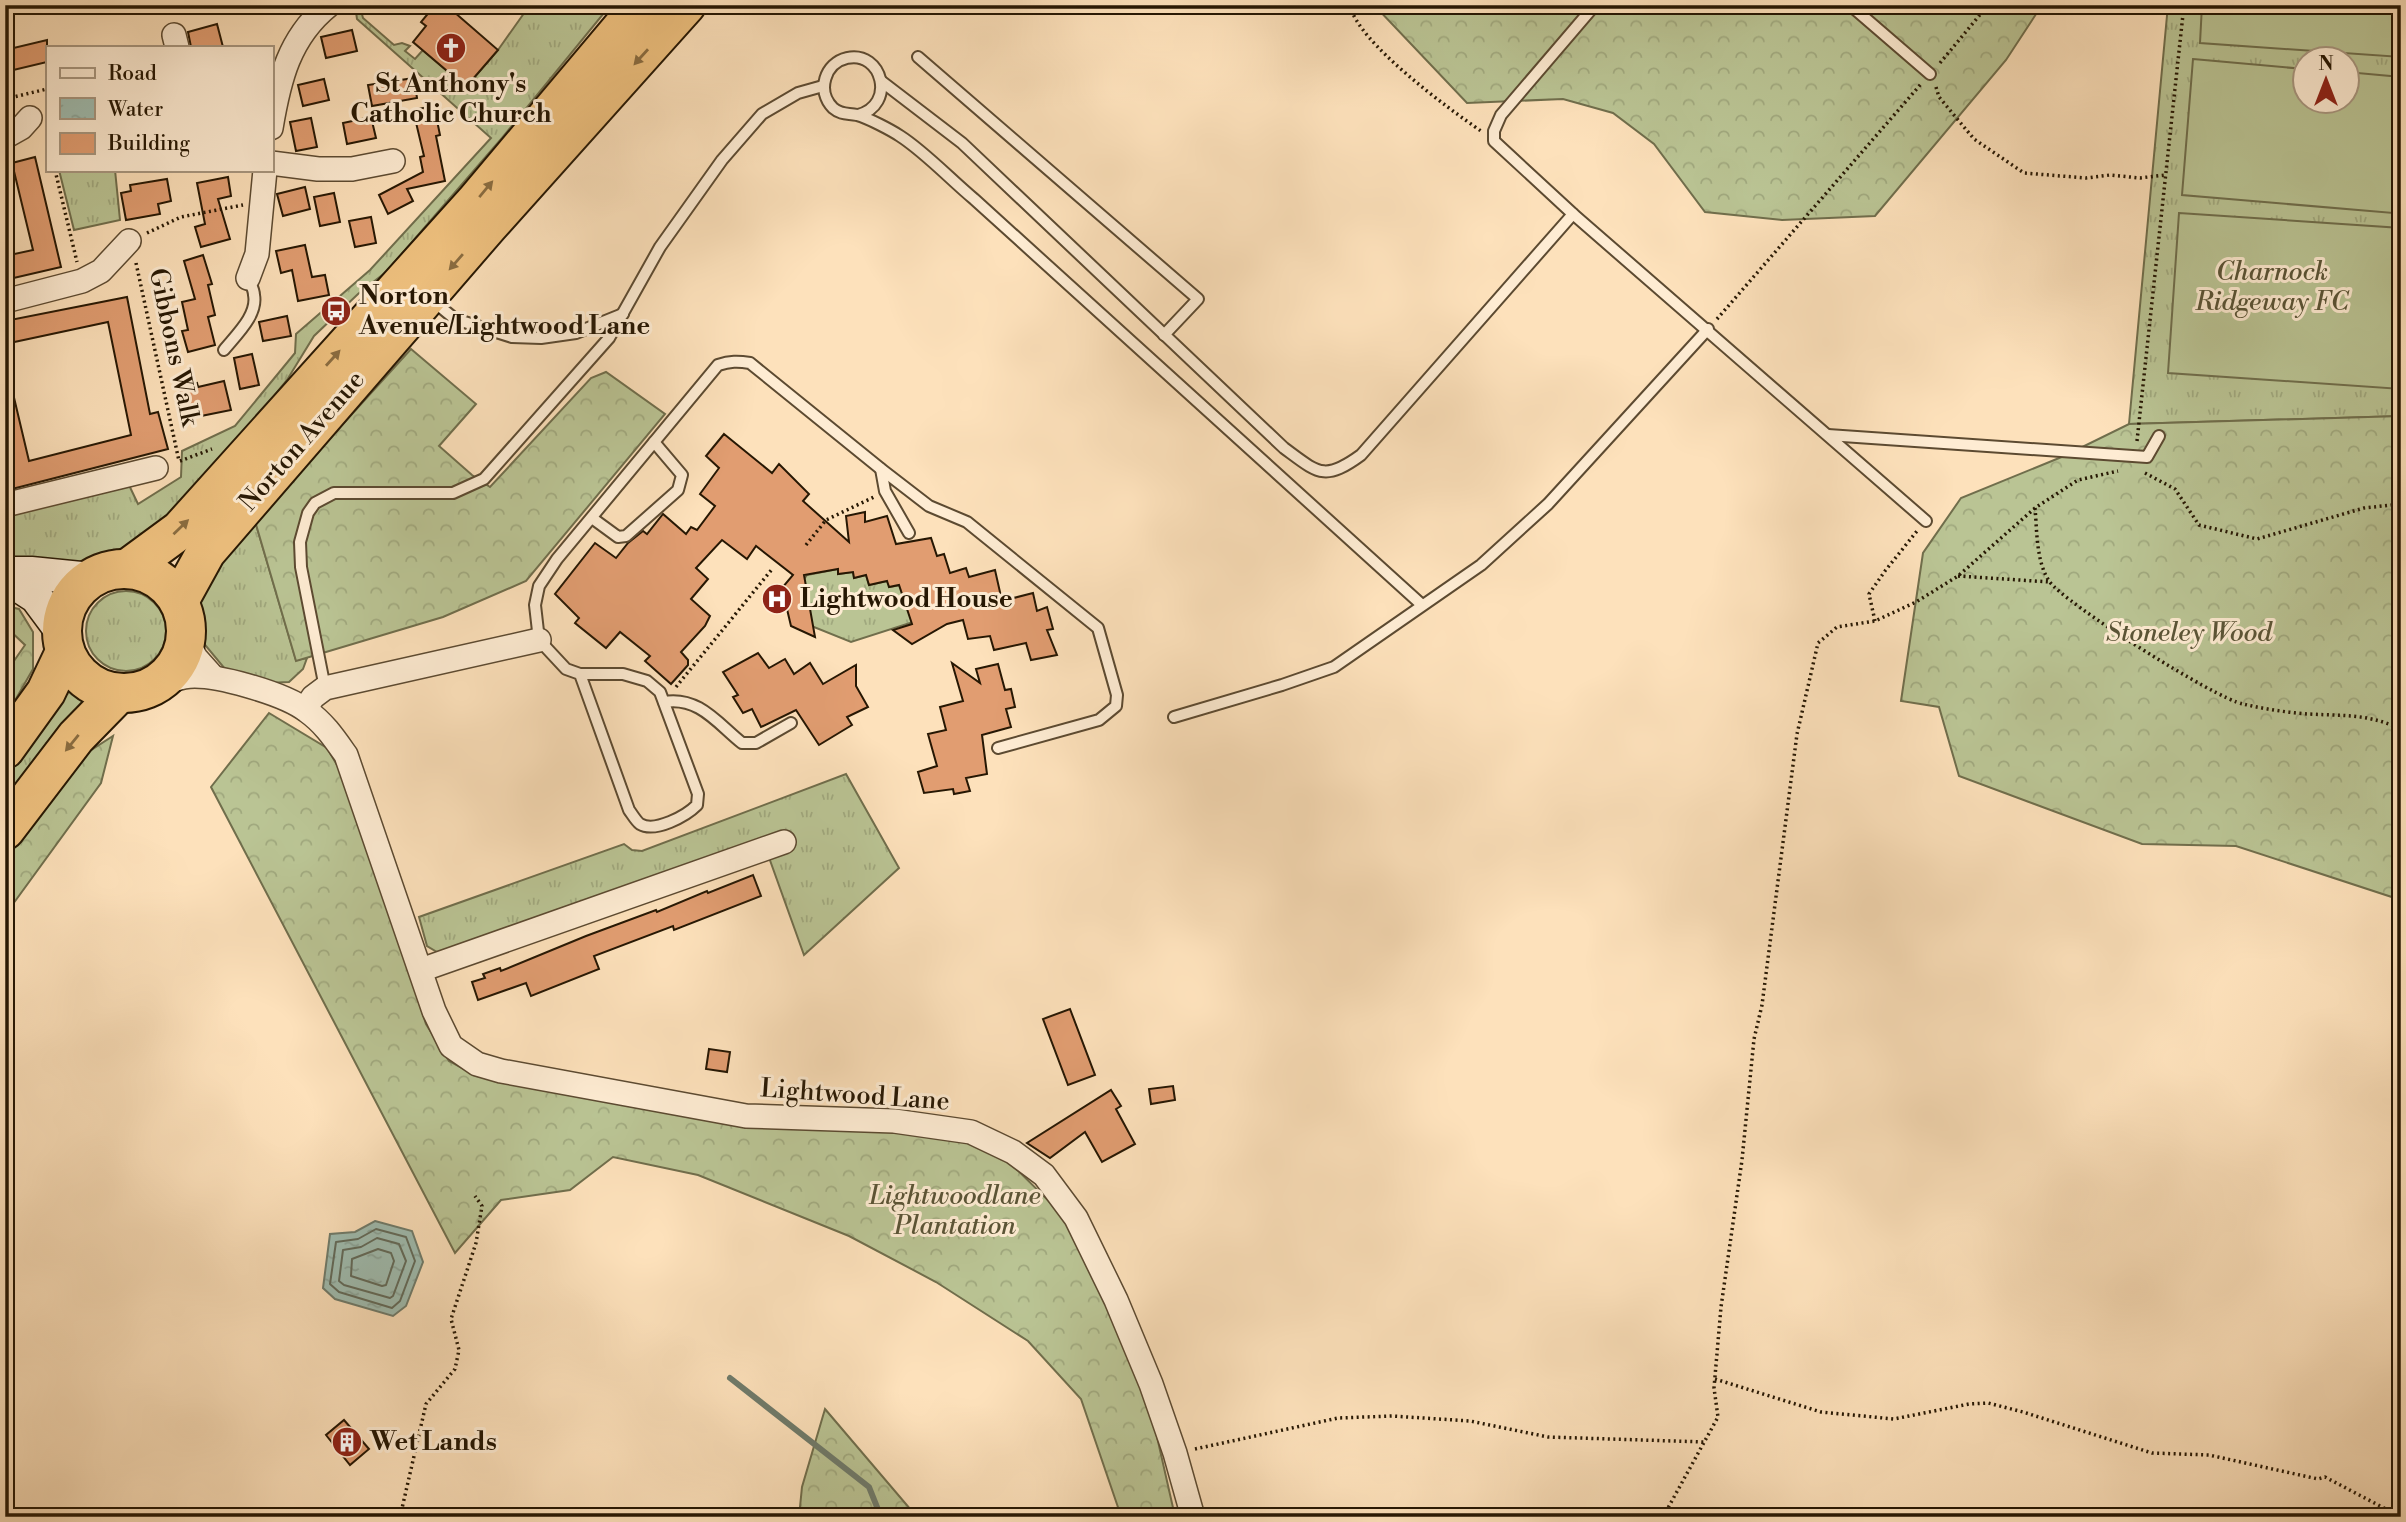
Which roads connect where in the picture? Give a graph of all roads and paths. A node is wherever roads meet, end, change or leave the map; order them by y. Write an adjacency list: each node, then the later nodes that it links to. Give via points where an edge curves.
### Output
1 (329, 5): 12 (street, via 313,18)
2 (641, 5): 54 (highway, Norton Avenue, one-way to 2, via 180,530 476,201)
3 (686, 5): 31 (highway, Norton Avenue, one-way to 31)
4 (1350, 5): 20 (path, via 1379,48 1445,106)
5 (1595, 5): 20 (lane, via 1501,115)
6 (1850, 5): 10 (lane)
7 (1988, 5): 10 (path)
8 (2184, 5): 25 (path)
9 (918, 57): 35 (lane, via 1198,299)
10 (1930, 74): 25 (path, via 1939,97 1974,139 2024,173 2086,178); 34 (path)
11 (881, 81): 13 (lane, via 874,67 852,57 831,67); 17 (lane, via 878,100); 35 (lane, via 962,144)
12 (275, 84): 16 (street)
13 (823, 86): 17 (lane, via 831,107); 33 (lane, via 799,93 754,123 660,247)
14 (46, 89): 15 (path)
15 (5, 99)
16 (273, 106)
17 (858, 115): 60 (lane, via 901,137 974,199)
18 (30, 118): 19 (street)
19 (5, 137)
20 (1494, 141): 27 (lane)
21 (393, 161): 22 (street, via 352,169)
22 (273, 163)
23 (55, 172): 30 (path)
24 (265, 172): 26 (street)
25 (2165, 176): 42 (path)
26 (262, 201): 28 (path, via 181,217); 29 (street, via 257,254)
27 (1573, 214): 34 (lane); 35 (lane, via 1361,456 1339,471 1315,470 1284,448)
28 (129, 242): 30 (street, via 101,271); 41 (path, Gibbons Walk)
29 (248, 278): 36 (lane, via 254,308)
30 (82, 281): 32 (street)
31 (427, 296): 33 (lane, via 455,319 512,337 576,333); 59 (highway, Norton Avenue, via 206,552)
32 (5, 301)
33 (623, 314): 67 (lane, via 609,338 484,479 453,493 334,493 315,503 300,542 300,555)
34 (1708, 329): 37 (lane); 60 (lane, via 1548,504 1481,565)
35 (1164, 335)
36 (225, 350)
37 (1828, 435): 42 (lane); 50 (lane)
38 (2159, 436): 42 (lane, via 2147,457)
39 (654, 442): 44 (lane, via 718,365 741,361 750,363); 49 (lane); 49 (lane, via 682,475 678,490 626,536 618,537)
40 (212, 449): 41 (path)
41 (179, 461): 43 (path)
42 (2135, 462): 46 (path, via 2175,489 2199,525 2257,539 2364,509); 48 (path, via 2078,480)
43 (156, 468): 47 (street)
44 (881, 469): 45 (lane); 74 (lane, via 929,506 967,522 1098,628 1116,706 1099,720)
45 (885, 491): 51 (lane); 52 (path, via 825,520)
46 (2401, 504)
47 (5, 505)
48 (2035, 508): 56 (path); 58 (path, via 2039,551)
49 (592, 517): 63 (lane, via 539,586 535,606)
50 (1926, 521): 61 (path, via 1869,594)
51 (909, 533)
52 (806, 545)
53 (774, 568): 69 (path)
54 (127, 569): 57 (highway); 59 (highway, via 157,578)
55 (5, 575): 57 (street, via 31,572); 64 (street, via 47,609)
56 (1958, 576): 58 (path); 61 (path)
57 (91, 579): 64 (highway, via 67,606)
58 (2050, 582): 73 (path, via 2106,627 2239,704 2296,713 2352,714)
59 (179, 601): 62 (highway, via 186,619)
60 (1422, 604): 71 (lane, via 1334,667)
61 (1875, 621): 80 (path, via 1837,628 1818,643 1797,734 1754,1039)
62 (186, 639): 66 (street); 68 (highway, via 181,658 169,674)
63 (539, 640): 65 (lane, via 566,668); 67 (street)
64 (63, 642): 68 (highway, via 74,667 86,680 101,689); 75 (highway, via 46,692)
65 (580, 674): 69 (lane, via 623,674 647,681); 69 (lane, via 629,810 640,824 650,827 677,820 697,805 698,794)
66 (213, 677): 68 (street, Lightwood Lane, via 185,677); 70 (street, Lightwood Lane)
67 (325, 688): 70 (street)
68 (136, 690): 76 (highway, one-way to 76, via 76,737)
69 (664, 702): 72 (lane, via 694,705 741,743 756,743)
70 (305, 709): 78 (street, Lightwood Lane, via 327,727 346,755)
71 (1174, 717)
72 (791, 723)
73 (2401, 729)
74 (998, 748)
75 (5, 749)
76 (5, 830)
77 (784, 842): 78 (street)
78 (421, 970): 82 (street, Lightwood Lane, via 451,1046 477,1064 746,1116 894,1121 971,1132 1013,1152 1044,1175 1076,1217 1116,1300)
79 (474, 1196): 83 (path, via 482,1206 476,1243 451,1319 459,1350 455,1369 426,1404)
80 (1714, 1383): 81 (path, via 1718,1417); 86 (path, via 1821,1412 1894,1419 1988,1403 2152,1452 2209,1455 2318,1479 2326,1476)
81 (1705, 1442): 82 (path, via 1548,1437 1470,1421 1392,1416 1338,1418); 85 (path)
82 (1175, 1452): 84 (street, Lightwood Lane)
83 (400, 1517)
84 (1193, 1517)
85 (1663, 1517)
86 (2401, 1517)

